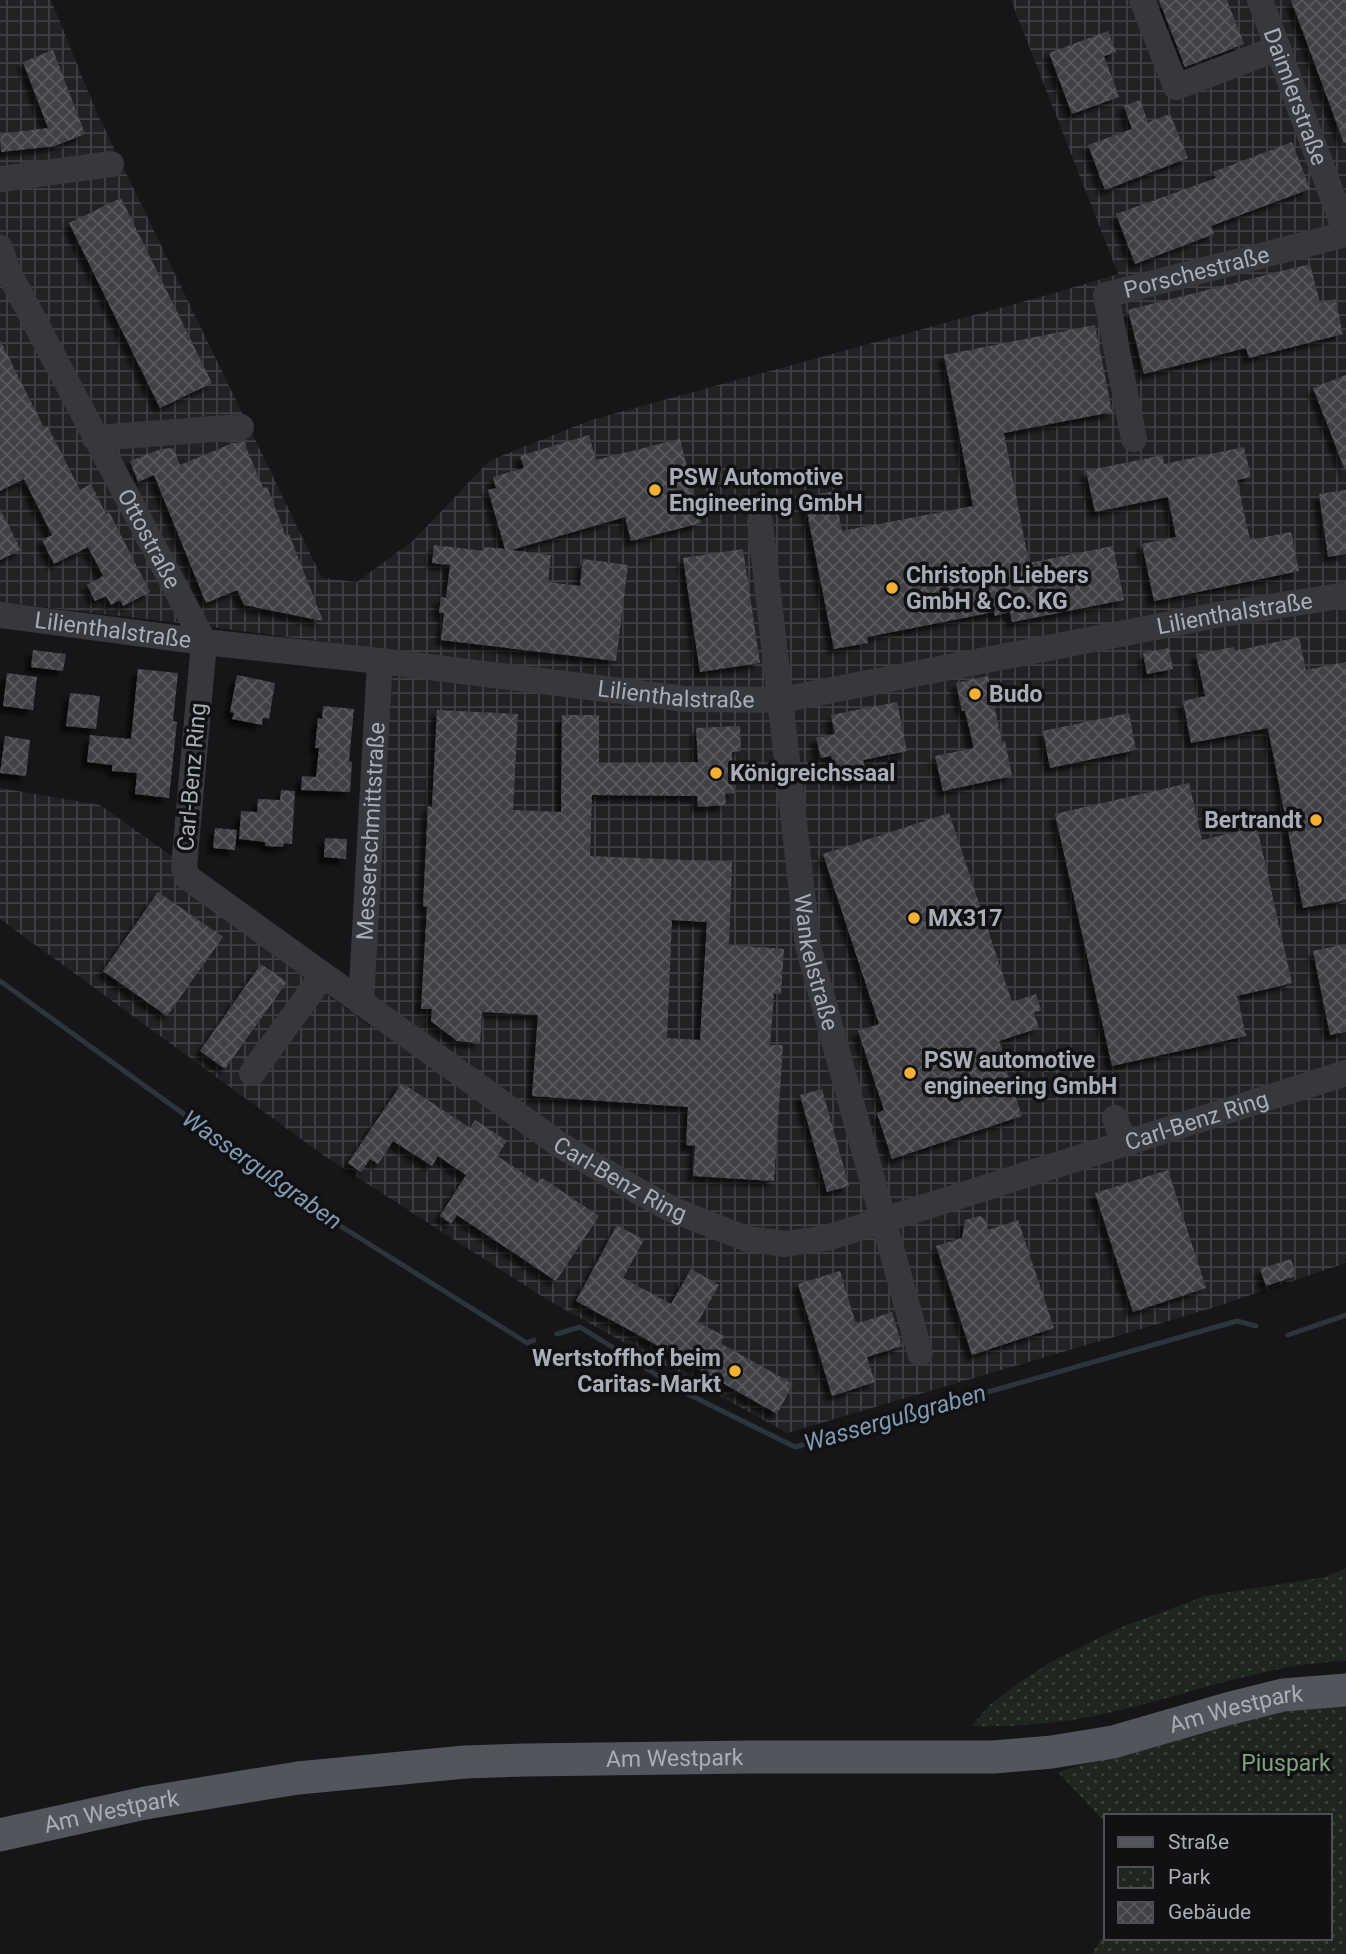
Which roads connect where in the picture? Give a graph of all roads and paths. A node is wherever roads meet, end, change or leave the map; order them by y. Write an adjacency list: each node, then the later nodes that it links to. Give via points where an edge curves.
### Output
1 (1142, 0): 3 (street, via 1176,87)
2 (1260, 0): 3 (street, Daimlerstraße)
3 (1278, 48): 6 (street, Daimlerstraße)
4 (111, 164): 5 (street)
5 (0, 178)
6 (1346, 234): 10 (street, Porschestraße, via 1106,295)
7 (0, 248): 9 (street, Ottostraße)
8 (241, 427): 9 (street)
9 (95, 438): 14 (street, Ottostraße)
10 (1134, 439)
11 (760, 522): 16 (street)
12 (1346, 595): 16 (street, Lilienthalstraße, via 1217,615)
13 (0, 615): 14 (street, Lilienthalstraße)
14 (204, 642): 15 (street, Lilienthalstraße); 17 (street, Carl-Benz Ring, via 184,871)
15 (380, 661): 16 (street, Lilienthalstraße, via 686,699); 18 (street, Messerschmittstraße)
16 (781, 699): 23 (street, Wankelstraße, via 808,946)
17 (323, 975): 18 (street, Carl-Benz Ring); 19 (street)
18 (360, 1003): 23 (street, Carl-Benz Ring, via 560,1145 697,1220 747,1239 785,1244 827,1238)
19 (252, 1073)
20 (1346, 1073): 22 (street, Carl-Benz Ring, via 1318,1073)
21 (1115, 1118): 22 (street)
22 (1124, 1144): 23 (street, Carl-Benz Ring)
23 (883, 1220): 24 (street, Wankelstraße)
24 (920, 1353)
25 (1346, 1690): 26 (main road, Am Westpark, via 1283,1696 1113,1742 1052,1752 994,1758 465,1762 224,1790)
26 (0, 1835)

